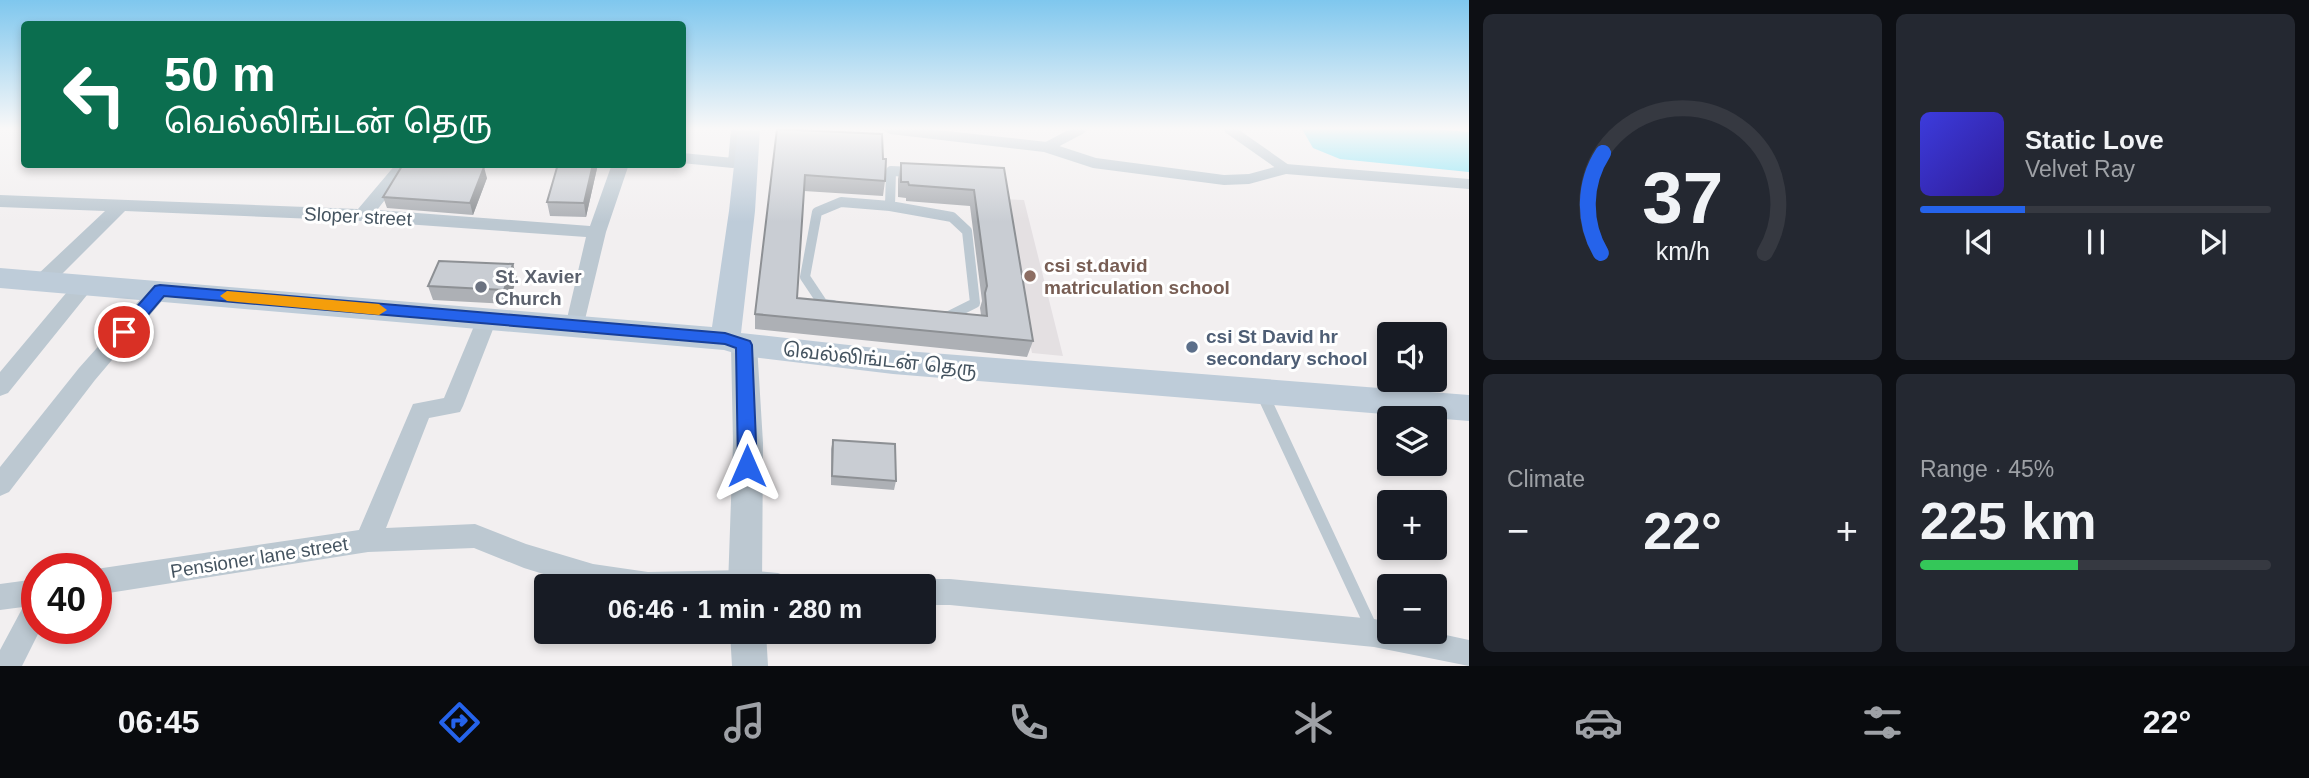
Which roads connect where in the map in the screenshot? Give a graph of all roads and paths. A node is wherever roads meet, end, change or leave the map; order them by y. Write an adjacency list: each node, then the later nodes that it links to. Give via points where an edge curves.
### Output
1 (703, 160): 2 (lane)
2 (733, 160)
3 (746, 160): 24 (main road)
4 (1085, 160): 8 (street, via 1224,180 1250,179)
5 (1273, 160): 8 (lane)
6 (402, 168): 14 (street)
7 (620, 168): 15 (street)
8 (1286, 169): 10 (street)
9 (918, 172): 12 (lane, via 891,171)
10 (1469, 184)
11 (0, 201): 13 (street, Sloper street)
12 (890, 206): 20 (lane, via 841,202 817,212 805,277 823,303); 21 (lane, via 952,217 967,231 975,303 949,316)
13 (119, 207): 14 (street, Sloper street); 17 (street)
14 (362, 215): 15 (street, Sloper street)
15 (597, 232): 23 (street)
16 (0, 278): 17 (main road, வெல்லிங்டன் தெரு)
17 (43, 281): 18 (main road, வெல்லிங்டன் தெரு)
18 (84, 285): 19 (main road, வெல்லிங்டன் தெரு); 25 (street)
19 (160, 290): 22 (main road, வெல்லிங்டன் தெரு); 28 (street)
20 (846, 307)
21 (927, 316)
22 (487, 319): 23 (main road, வெல்லிங்டன் தெரு); 29 (street, Pensioner lane street, via 452,406 421,410)
23 (575, 327): 24 (main road, வெல்லிங்டன் தெரு)
24 (735, 342): 26 (main road, வெல்லிங்டன் தெரு, via 906,363); 31 (street, via 748,443)
25 (0, 387)
26 (1261, 391): 27 (main road, வெல்லிங்டன் தெரு); 36 (lane)
27 (1469, 408)
28 (0, 485)
29 (368, 540): 30 (street, via 475,536); 32 (street, Pensioner lane street)
30 (583, 574)
31 (745, 574)
32 (112, 580)
33 (936, 592): 36 (street)
34 (21, 594): 35 (street)
35 (0, 597)
36 (1374, 633): 39 (street)
37 (21, 639): 40 (street)
38 (749, 644): 41 (street)
39 (1469, 654)
40 (7, 666)
41 (750, 666)

